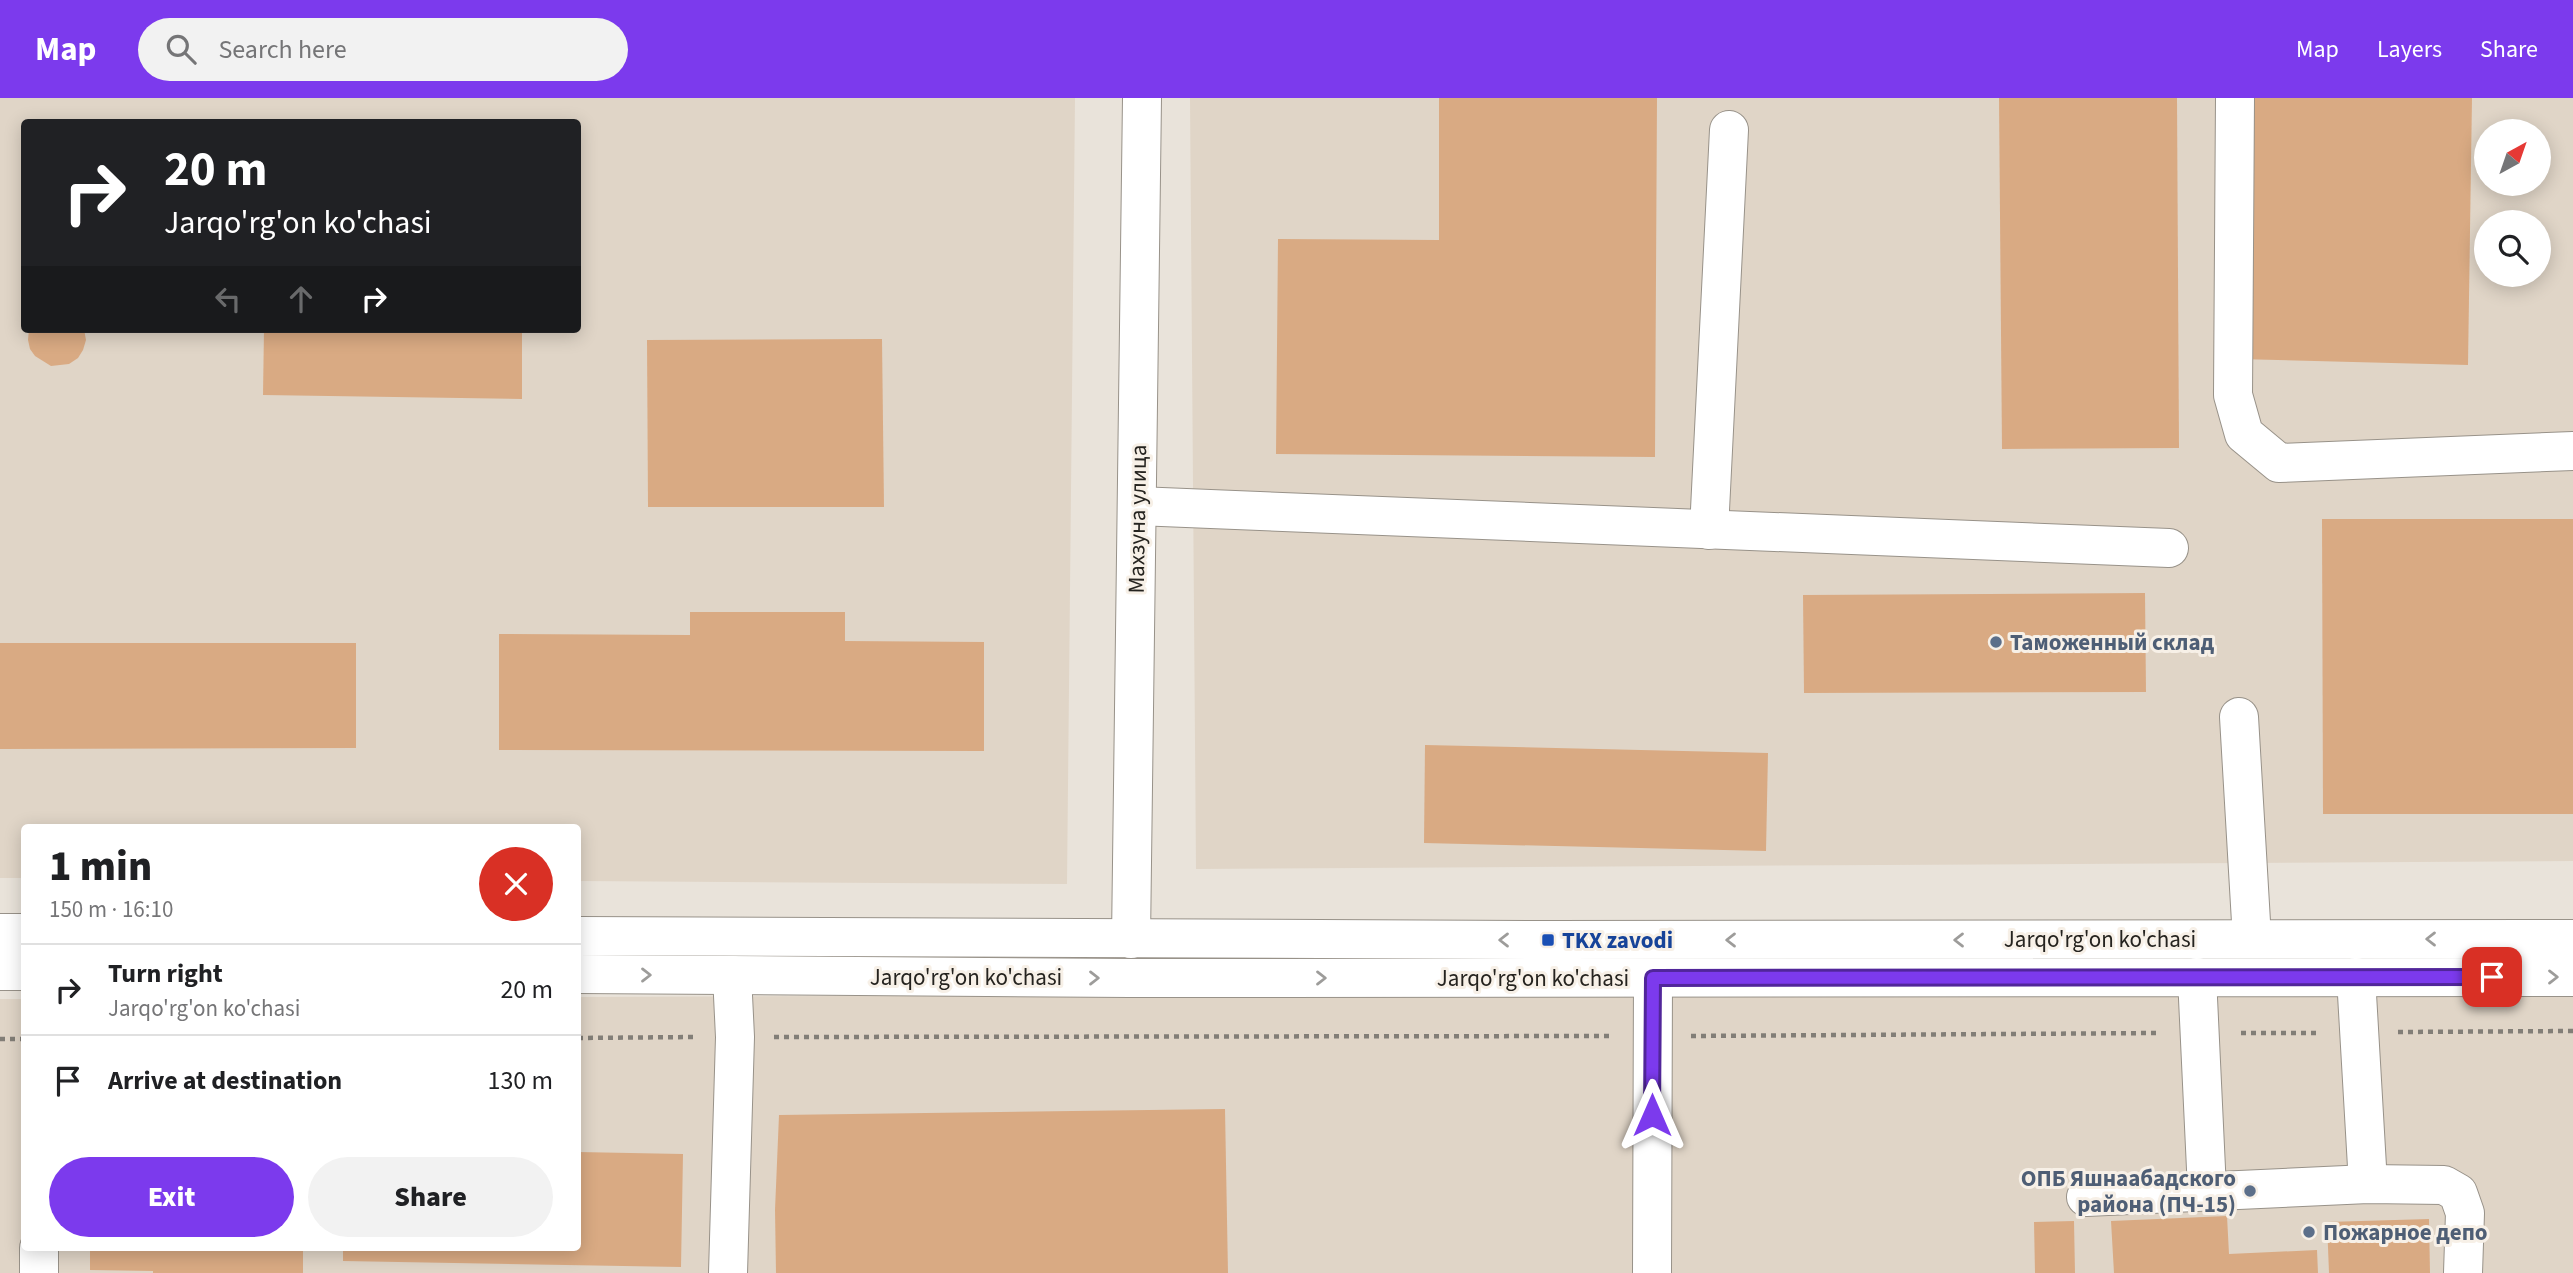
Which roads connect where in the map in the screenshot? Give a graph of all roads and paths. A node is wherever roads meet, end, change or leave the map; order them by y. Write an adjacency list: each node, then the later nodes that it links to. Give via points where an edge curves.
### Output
1 (1142, 98): 5 (main road, Махзуна улица)
2 (2235, 98): 4 (main road, via 2233,395 2244,434 2279,463)
3 (1729, 130): 6 (main road)
4 (2573, 452)
5 (1137, 506): 6 (main road); 12 (main road, Махзуна улица)
6 (1709, 530): 7 (main road)
7 (2169, 548)
8 (2239, 717): 13 (main road)
9 (0, 933): 10 (main road)
10 (21, 933)
11 (581, 936): 12 (main road, Jarqo'rg'on ko'chasi)
12 (1131, 939): 13 (main road, Jarqo'rg'on ko'chasi, one-way to 12); 22 (main road, Махзуна улица)
13 (2252, 939): 14 (main road, Jarqo'rg'on ko'chasi, one-way to 13)
14 (2573, 939)
15 (0, 971): 16 (main road)
16 (21, 971)
17 (581, 974): 18 (main road, Jarqo'rg'on ko'chasi, one-way to 18)
18 (732, 975): 22 (main road, Jarqo'rg'on ko'chasi, one-way to 22); 30 (main road)
19 (2197, 977): 20 (main road, Jarqo'rg'on ko'chasi); 23 (main road, Jarqo'rg'on ko'chasi); 35 (main road)
20 (2356, 977): 21 (main road, Jarqo'rg'on ko'chasi, one-way to 21); 34 (main road)
21 (2573, 977)
22 (1131, 978): 23 (main road, Jarqo'rg'on ko'chasi, one-way to 23)
23 (1653, 978): 29 (main road)
24 (2573, 1031): 26 (path)
25 (2322, 1032): 28 (path)
26 (2392, 1032)
27 (2168, 1033): 29 (path)
28 (2238, 1033)
29 (1652, 1036): 30 (path); 40 (main road)
30 (736, 1037): 31 (path); 39 (main road)
31 (581, 1038)
32 (0, 1039): 33 (path)
33 (21, 1039)
34 (2368, 1184): 35 (main road); 41 (main road, via 2444,1185 2458,1194 2465,1213)
35 (2207, 1190): 36 (main road)
36 (2087, 1197)
37 (38, 1251): 38 (main road)
38 (39, 1273)
39 (729, 1273)
40 (1652, 1273)
41 (2463, 1273)

